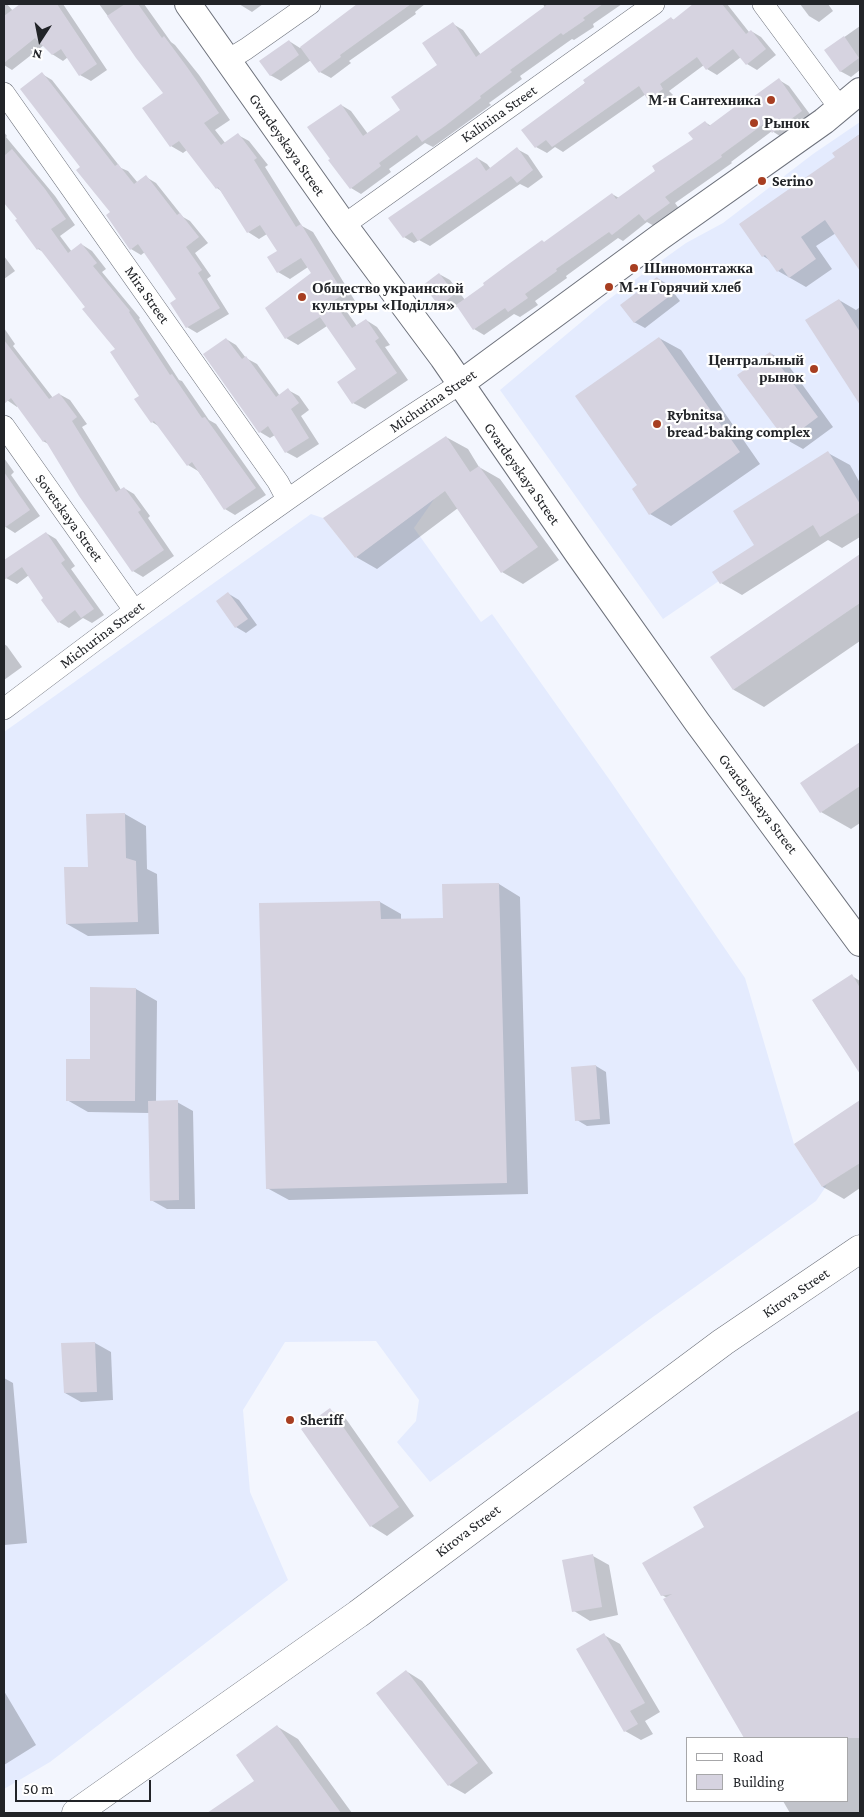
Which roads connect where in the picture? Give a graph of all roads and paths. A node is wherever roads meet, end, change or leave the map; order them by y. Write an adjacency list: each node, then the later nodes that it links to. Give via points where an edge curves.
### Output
1 (188, 4): 5 (street, Gvardeyskaya Street)
2 (310, 4): 5 (street)
3 (654, 4): 9 (street, Kalinina Street)
4 (763, 4): 8 (street)
5 (228, 60): 9 (street, Gvardeyskaya Street)
6 (860, 91): 8 (street, Michurina Street)
7 (4, 94): 12 (street, Mira Street)
8 (839, 108): 10 (street, Michurina Street)
9 (344, 225): 10 (street, Gvardeyskaya Street)
10 (460, 384): 12 (street, Michurina Street); 15 (street, Gvardeyskaya Street, via 697,722)
11 (4, 426): 13 (street, Sovetskaya Street)
12 (287, 499): 13 (street, Michurina Street)
13 (134, 610): 14 (street, Michurina Street)
14 (4, 709)
15 (860, 943)
16 (860, 1249): 17 (main road, Kirova Street, via 723,1342 358,1614)
17 (76, 1813)

